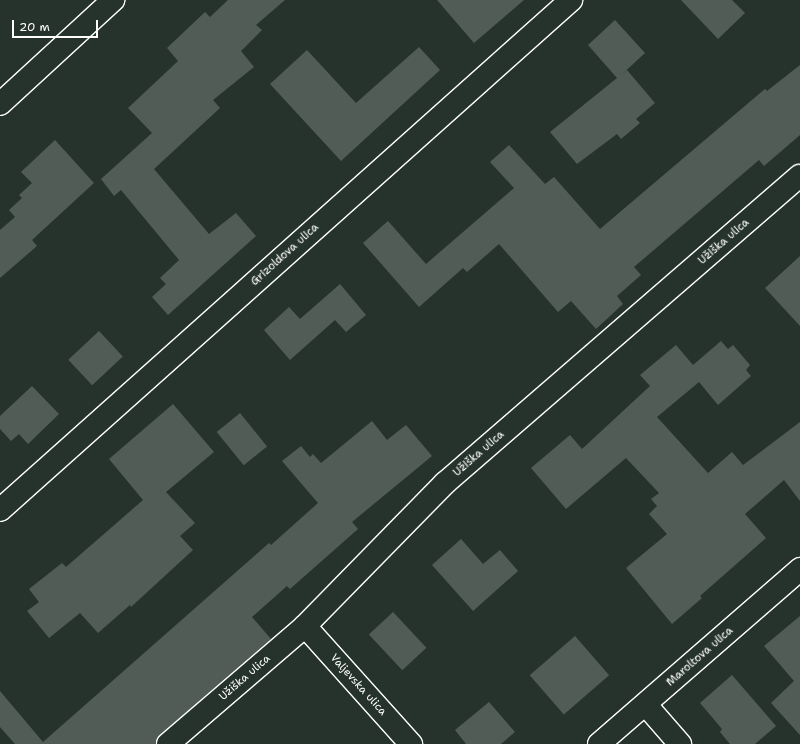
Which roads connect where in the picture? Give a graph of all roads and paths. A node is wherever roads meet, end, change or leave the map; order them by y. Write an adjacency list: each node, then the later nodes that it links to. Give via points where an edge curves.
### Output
1 (113, 0): 3 (street)
2 (571, 0): 5 (street, Grizoldova ulica)
3 (0, 104)
4 (800, 176): 7 (street, Užiška ulica, via 445,484)
5 (0, 510)
6 (800, 569): 8 (street, Maroltova ulica)
7 (305, 626): 9 (street, Užiška ulica); 10 (street, Valjevska ulica)
8 (646, 705): 11 (street, Maroltova ulica); 12 (street)
9 (168, 744)
10 (411, 744)
11 (599, 744)
12 (680, 744)

